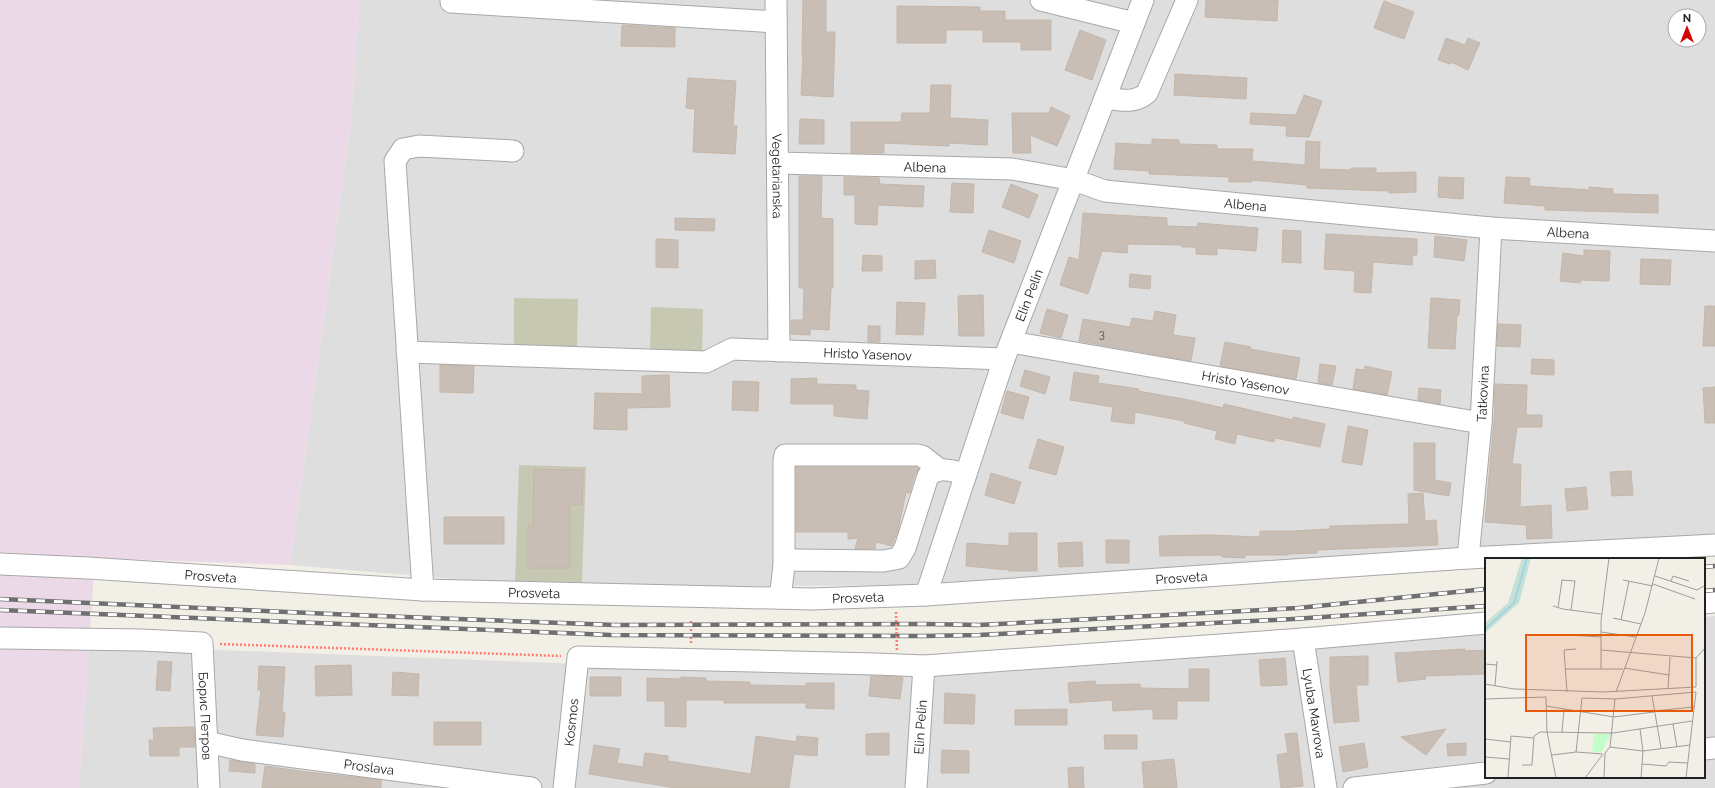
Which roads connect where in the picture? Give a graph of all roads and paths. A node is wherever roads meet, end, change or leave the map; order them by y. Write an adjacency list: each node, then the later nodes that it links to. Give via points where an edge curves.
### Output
1 (776, 0): 6 (street, Vegetarianska)
2 (1041, 0): 7 (street)
3 (1143, 0): 7 (street, Elin Pelin)
4 (1187, 0): 8 (street, via 1147,93 1140,99 1131,101)
5 (451, 2): 6 (street)
6 (776, 22): 10 (street, Vegetarianska)
7 (1134, 23): 8 (street, Elin Pelin)
8 (1105, 98): 11 (street, Elin Pelin)
9 (513, 151): 16 (street, via 419,146 403,149 395,161)
10 (778, 163): 11 (street, Albena, via 1012,169); 15 (street, Vegetarianska)
11 (1074, 180): 12 (street, Albena, via 1105,191); 14 (street, Elin Pelin)
12 (1491, 228): 13 (street, Albena); 17 (street, Tatkovina)
13 (1715, 241)
14 (1008, 350): 15 (street, Hristo Yasenov); 17 (street, Hristo Yasenov); 19 (street, Elin Pelin)
15 (779, 351): 16 (street, Hristo Yasenov, via 732,348 706,362)
16 (407, 352): 24 (street)
17 (1481, 423): 21 (street, Tatkovina)
18 (939, 469): 19 (street); 23 (street, via 928,476 905,548 899,558 884,561 795,560 788,561); 23 (street, via 917,455 785,455)
19 (966, 474): 25 (street, Elin Pelin)
20 (1715, 545): 21 (street, Prosveta)
21 (1468, 558): 25 (street, Prosveta)
22 (0, 564): 24 (street, Prosveta)
23 (784, 566): 26 (street)
24 (423, 590): 26 (street, Prosveta)
25 (926, 595): 26 (street, Prosveta)
26 (780, 598)
27 (1715, 602): 28 (street)
28 (1705, 603)
29 (896, 612): 36 (path, bridge)
30 (692, 621): 35 (path)
31 (1485, 623): 33 (street)
32 (0, 638): 34 (street)
33 (1303, 639): 38 (street); 48 (street, Lyuba Mavrova)
34 (202, 643): 37 (path); 39 (street, Борис Петров)
35 (692, 644)
36 (897, 652)
37 (578, 656): 38 (street); 46 (street, Kosmos)
38 (924, 666): 47 (street, Elin Pelin)
39 (208, 742): 43 (street, Proslava); 44 (street, Борис Петров)
40 (1715, 748): 41 (street)
41 (1705, 749)
42 (1485, 773): 49 (street)
43 (393, 779): 45 (street, Proslava)
44 (209, 788)
45 (531, 788)
46 (564, 788)
47 (916, 788)
48 (1326, 788)
49 (1354, 788)

